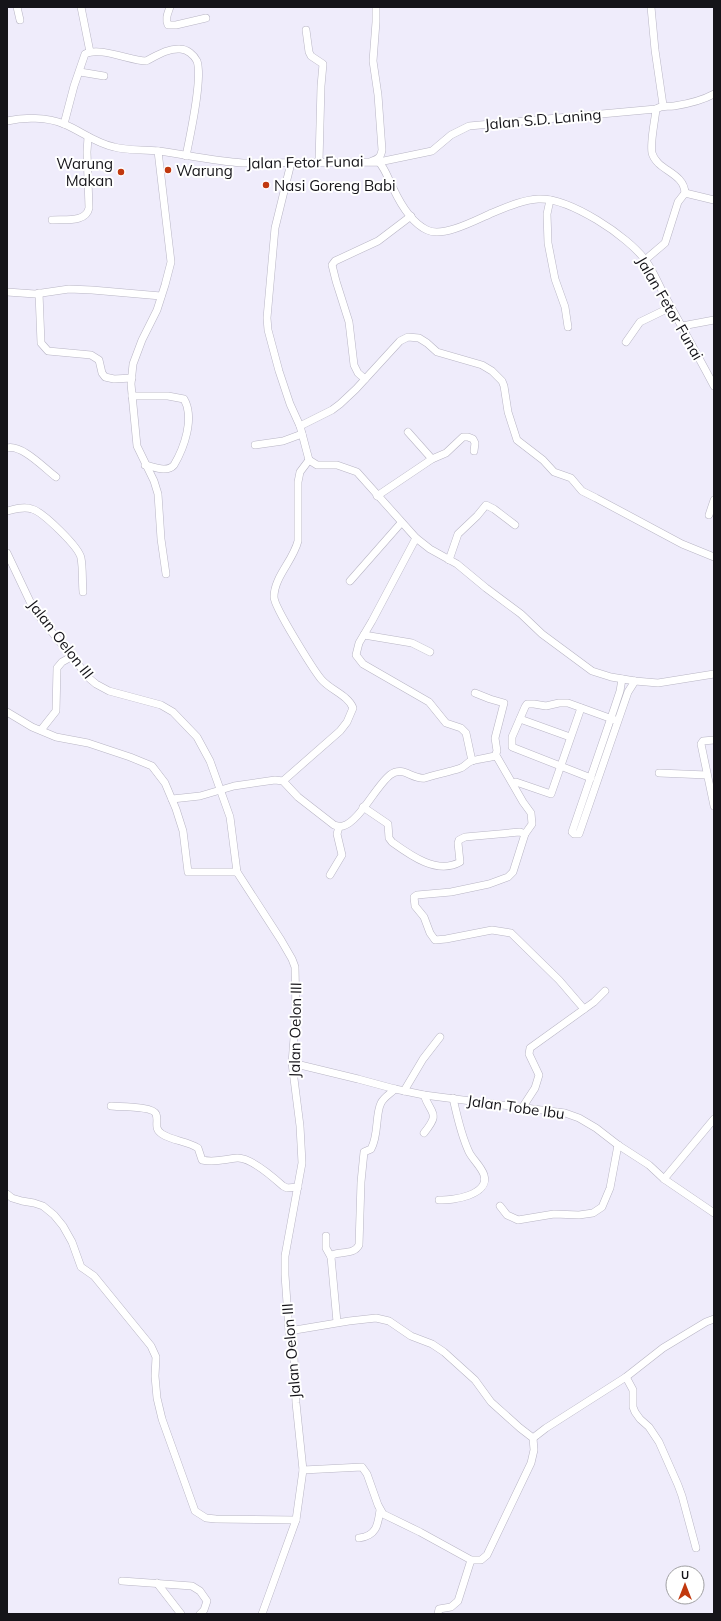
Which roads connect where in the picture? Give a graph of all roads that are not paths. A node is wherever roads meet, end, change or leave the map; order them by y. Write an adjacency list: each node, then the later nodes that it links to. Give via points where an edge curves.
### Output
1 (18, 7): 7 (street)
2 (81, 7): 9 (street)
3 (170, 7): 6 (street, via 166,21 168,25)
4 (376, 7): 21 (street, via 372,61 378,95 382,150)
5 (651, 7): 13 (street)
6 (206, 18)
7 (20, 20)
8 (306, 30): 20 (street, via 311,56 323,64)
9 (90, 52): 10 (street, via 84,55); 19 (street, via 116,54 144,61 169,50 181,49 191,53 198,72)
10 (80, 72): 11 (street); 16 (street)
11 (104, 76)
12 (714, 94): 13 (street, Jalan S.D. Laning, via 673,106)
13 (663, 105): 14 (street, Jalan S.D. Laning)
14 (656, 108): 21 (street, Jalan S.D. Laning, via 469,126 452,134 432,151); 23 (street, via 652,152 660,163 684,184)
15 (7, 121): 16 (street, Jalan Fetor Funai, via 30,118)
16 (64, 124): 17 (street, Jalan Fetor Funai)
17 (88, 137): 18 (street, Jalan Fetor Funai, via 125,150); 27 (street, via 88,213 80,218)
18 (158, 151): 19 (street, Jalan Fetor Funai); 31 (street, via 171,256)
19 (186, 156): 22 (street, Jalan Fetor Funai, via 221,162)
20 (319, 162): 21 (street, Jalan Fetor Funai); 22 (street, Jalan Fetor Funai)
21 (375, 162): 26 (street, Jalan Fetor Funai, via 383,166 393,189)
22 (291, 163): 41 (street, via 275,228 267,318 279,371)
23 (685, 193): 25 (street); 28 (street, via 678,202 665,243)
24 (550, 200): 26 (street, Jalan Fetor Funai, via 529,200 513,204 454,229 440,232 426,230); 28 (street, Jalan Fetor Funai, via 572,206 589,216 628,243); 35 (street, via 547,214 548,243)
25 (714, 200)
26 (411, 216): 38 (street, via 378,241 335,261 332,266 349,322 354,365 358,373)
27 (52, 220)
28 (645, 260): 32 (street, Jalan Fetor Funai)
29 (7, 292): 30 (street)
30 (39, 293): 31 (street, via 92,290); 37 (street, via 43,348 91,355 99,360 105,377)
31 (161, 296): 37 (street, via 133,364)
32 (671, 307): 34 (street, Jalan Fetor Funai); 36 (street, via 640,322)
33 (714, 320): 34 (street)
34 (682, 326): 39 (street, Jalan Fetor Funai)
35 (568, 327)
36 (626, 342)
37 (132, 378): 40 (street)
38 (365, 378): 41 (street, via 332,410); 59 (street, via 400,341 408,337 419,338 437,352 447,356 488,367 502,381 517,440 539,456 554,472 571,478 582,491 682,544)
39 (714, 386)
40 (132, 396): 49 (street, via 137,446); 49 (street, via 176,397 184,399 187,407 187,432 172,468 166,470)
41 (300, 426): 43 (street)
42 (408, 432): 47 (street)
43 (302, 434): 44 (street, via 283,441); 48 (street)
44 (255, 445)
45 (7, 448): 50 (street, via 17,448)
46 (474, 451): 47 (street, via 473,439 468,436 463,437 446,453)
47 (432, 459): 51 (street)
48 (309, 460): 51 (street, via 357,472); 85 (street, via 300,472 298,482 297,547 279,579 274,597 322,680 348,700 353,708 340,731)
49 (145, 465): 61 (street, via 158,494)
50 (56, 478)
51 (377, 496): 55 (street)
52 (714, 500): 54 (street)
53 (7, 511): 63 (street, via 19,508 32,509 43,515 71,542 81,558)
54 (709, 515)
55 (401, 523): 57 (street); 62 (street)
56 (515, 525): 60 (street, via 486,506 458,534)
57 (416, 538): 60 (street); 64 (street)
58 (8, 556): 66 (street, Jalan Oelon III, via 31,604)
59 (714, 557)
60 (449, 560): 68 (street, via 584,666)
61 (166, 574)
62 (350, 580)
63 (83, 592)
64 (364, 635): 65 (street, via 412,643); 80 (street, via 355,652 358,659 374,672 429,702 446,723 464,730)
65 (430, 652)
66 (71, 657): 76 (street, via 57,668 56,712); 87 (street, Jalan Oelon III, via 90,679 101,687 156,703 173,712 202,744)
67 (714, 674): 69 (street, via 658,683)
68 (622, 679): 69 (street); 73 (street)
69 (635, 681): 75 (street, via 628,692)
70 (475, 693): 79 (street, via 504,703 495,738)
71 (581, 708): 73 (street); 74 (street, via 568,703 546,706 527,704); 77 (street)
72 (7, 712): 76 (street)
73 (611, 718): 75 (street); 84 (street)
74 (520, 719): 77 (street); 81 (street, via 512,737 512,747)
75 (619, 722): 84 (street)
76 (41, 730): 88 (street, via 56,738 88,744 152,766 165,782)
77 (570, 737): 81 (street)
78 (714, 740): 83 (street, via 703,741 700,744)
79 (495, 756): 80 (street); 92 (street, via 531,813 532,824)
80 (472, 761): 90 (street, via 458,769 424,778 401,771 392,774)
81 (560, 766): 84 (street); 86 (street, via 551,794)
82 (659, 773): 83 (street)
83 (707, 775): 89 (street)
84 (594, 779): 84 (street, via 572,832 574,834 579,834)
85 (283, 781): 87 (street, via 274,780); 91 (street, via 298,797)
86 (516, 782)
87 (221, 789): 88 (street, via 200,796); 93 (street, Jalan Oelon III, via 232,824)
88 (172, 799): 93 (street, via 183,831 188,872)
89 (714, 806)
90 (363, 807): 91 (street, via 349,823); 92 (street, via 388,824 389,838 392,842 432,865 460,862 458,843 465,837 520,832)
91 (339, 827): 94 (street, via 337,834 342,855)
92 (524, 834): 96 (street, via 513,872 508,877 451,892 417,895 414,896 414,904 435,940 492,930 511,933 559,980)
93 (237, 872): 98 (street, Jalan Oelon III, via 281,940 295,967 296,1013)
94 (330, 874)
95 (605, 991): 96 (street)
96 (584, 1009): 104 (street, via 530,1048 529,1054 539,1075 535,1088)
97 (440, 1037): 100 (street)
98 (292, 1063): 99 (street, Jalan Tobe Ibu, via 358,1078); 109 (street, Jalan Oelon III, via 301,1139 302,1163)
99 (395, 1090): 100 (street, Jalan Tobe Ibu); 115 (street, via 380,1104 375,1138 371,1149 364,1152 359,1245 356,1250 336,1253)
100 (404, 1091): 101 (street, Jalan Tobe Ibu)
101 (424, 1095): 102 (street, Jalan Tobe Ibu); 106 (street, via 434,1116)
102 (453, 1098): 104 (street, Jalan Tobe Ibu); 111 (street, via 470,1154 482,1170 485,1180 483,1186 471,1195)
103 (111, 1106): 109 (street, via 154,1111 157,1115 158,1130 198,1148 202,1160 209,1162 245,1159 283,1186)
104 (522, 1108): 107 (street, Jalan Tobe Ibu, via 565,1113 579,1118)
105 (714, 1119): 108 (street)
106 (424, 1133)
107 (618, 1145): 108 (street, Jalan Tobe Ibu, via 649,1165); 112 (street, via 610,1188 599,1210 588,1214 554,1214 518,1220 507,1214)
108 (664, 1179): 113 (street, Jalan Tobe Ibu)
109 (298, 1187): 118 (street, Jalan Oelon III, via 285,1256)
110 (7, 1194): 123 (street, via 22,1202 43,1206 54,1215 72,1242 81,1267 99,1281 152,1346 156,1357 157,1398 162,1419 195,1511 206,1518 216,1519)
111 (439, 1200)
112 (500, 1206)
113 (714, 1213)
114 (326, 1236): 115 (street, via 326,1248)
115 (331, 1257): 117 (street)
116 (714, 1319): 119 (street, via 669,1345)
117 (337, 1322): 118 (street); 120 (street, via 382,1319 438,1348 475,1380 491,1402)
118 (289, 1331): 121 (street, Jalan Oelon III, via 294,1357)
119 (626, 1377): 120 (street); 125 (street, via 633,1392 635,1412 659,1442 678,1485)
120 (533, 1438): 126 (street, via 534,1450 530,1463 489,1550 481,1560)
121 (303, 1470): 122 (street, via 362,1467); 123 (street, Jalan Oelon III)
122 (380, 1510): 124 (street, via 378,1526 369,1535); 126 (street, via 388,1517)
123 (296, 1520): 131 (street, Jalan Oelon III)
124 (359, 1538)
125 (696, 1548)
126 (471, 1560): 132 (street, via 458,1601 451,1607 439,1609)
127 (122, 1581): 128 (street)
128 (157, 1583): 129 (street); 130 (street, via 192,1586 200,1591 207,1601)
129 (181, 1614)
130 (200, 1614)
131 (262, 1614)
132 (438, 1614)

